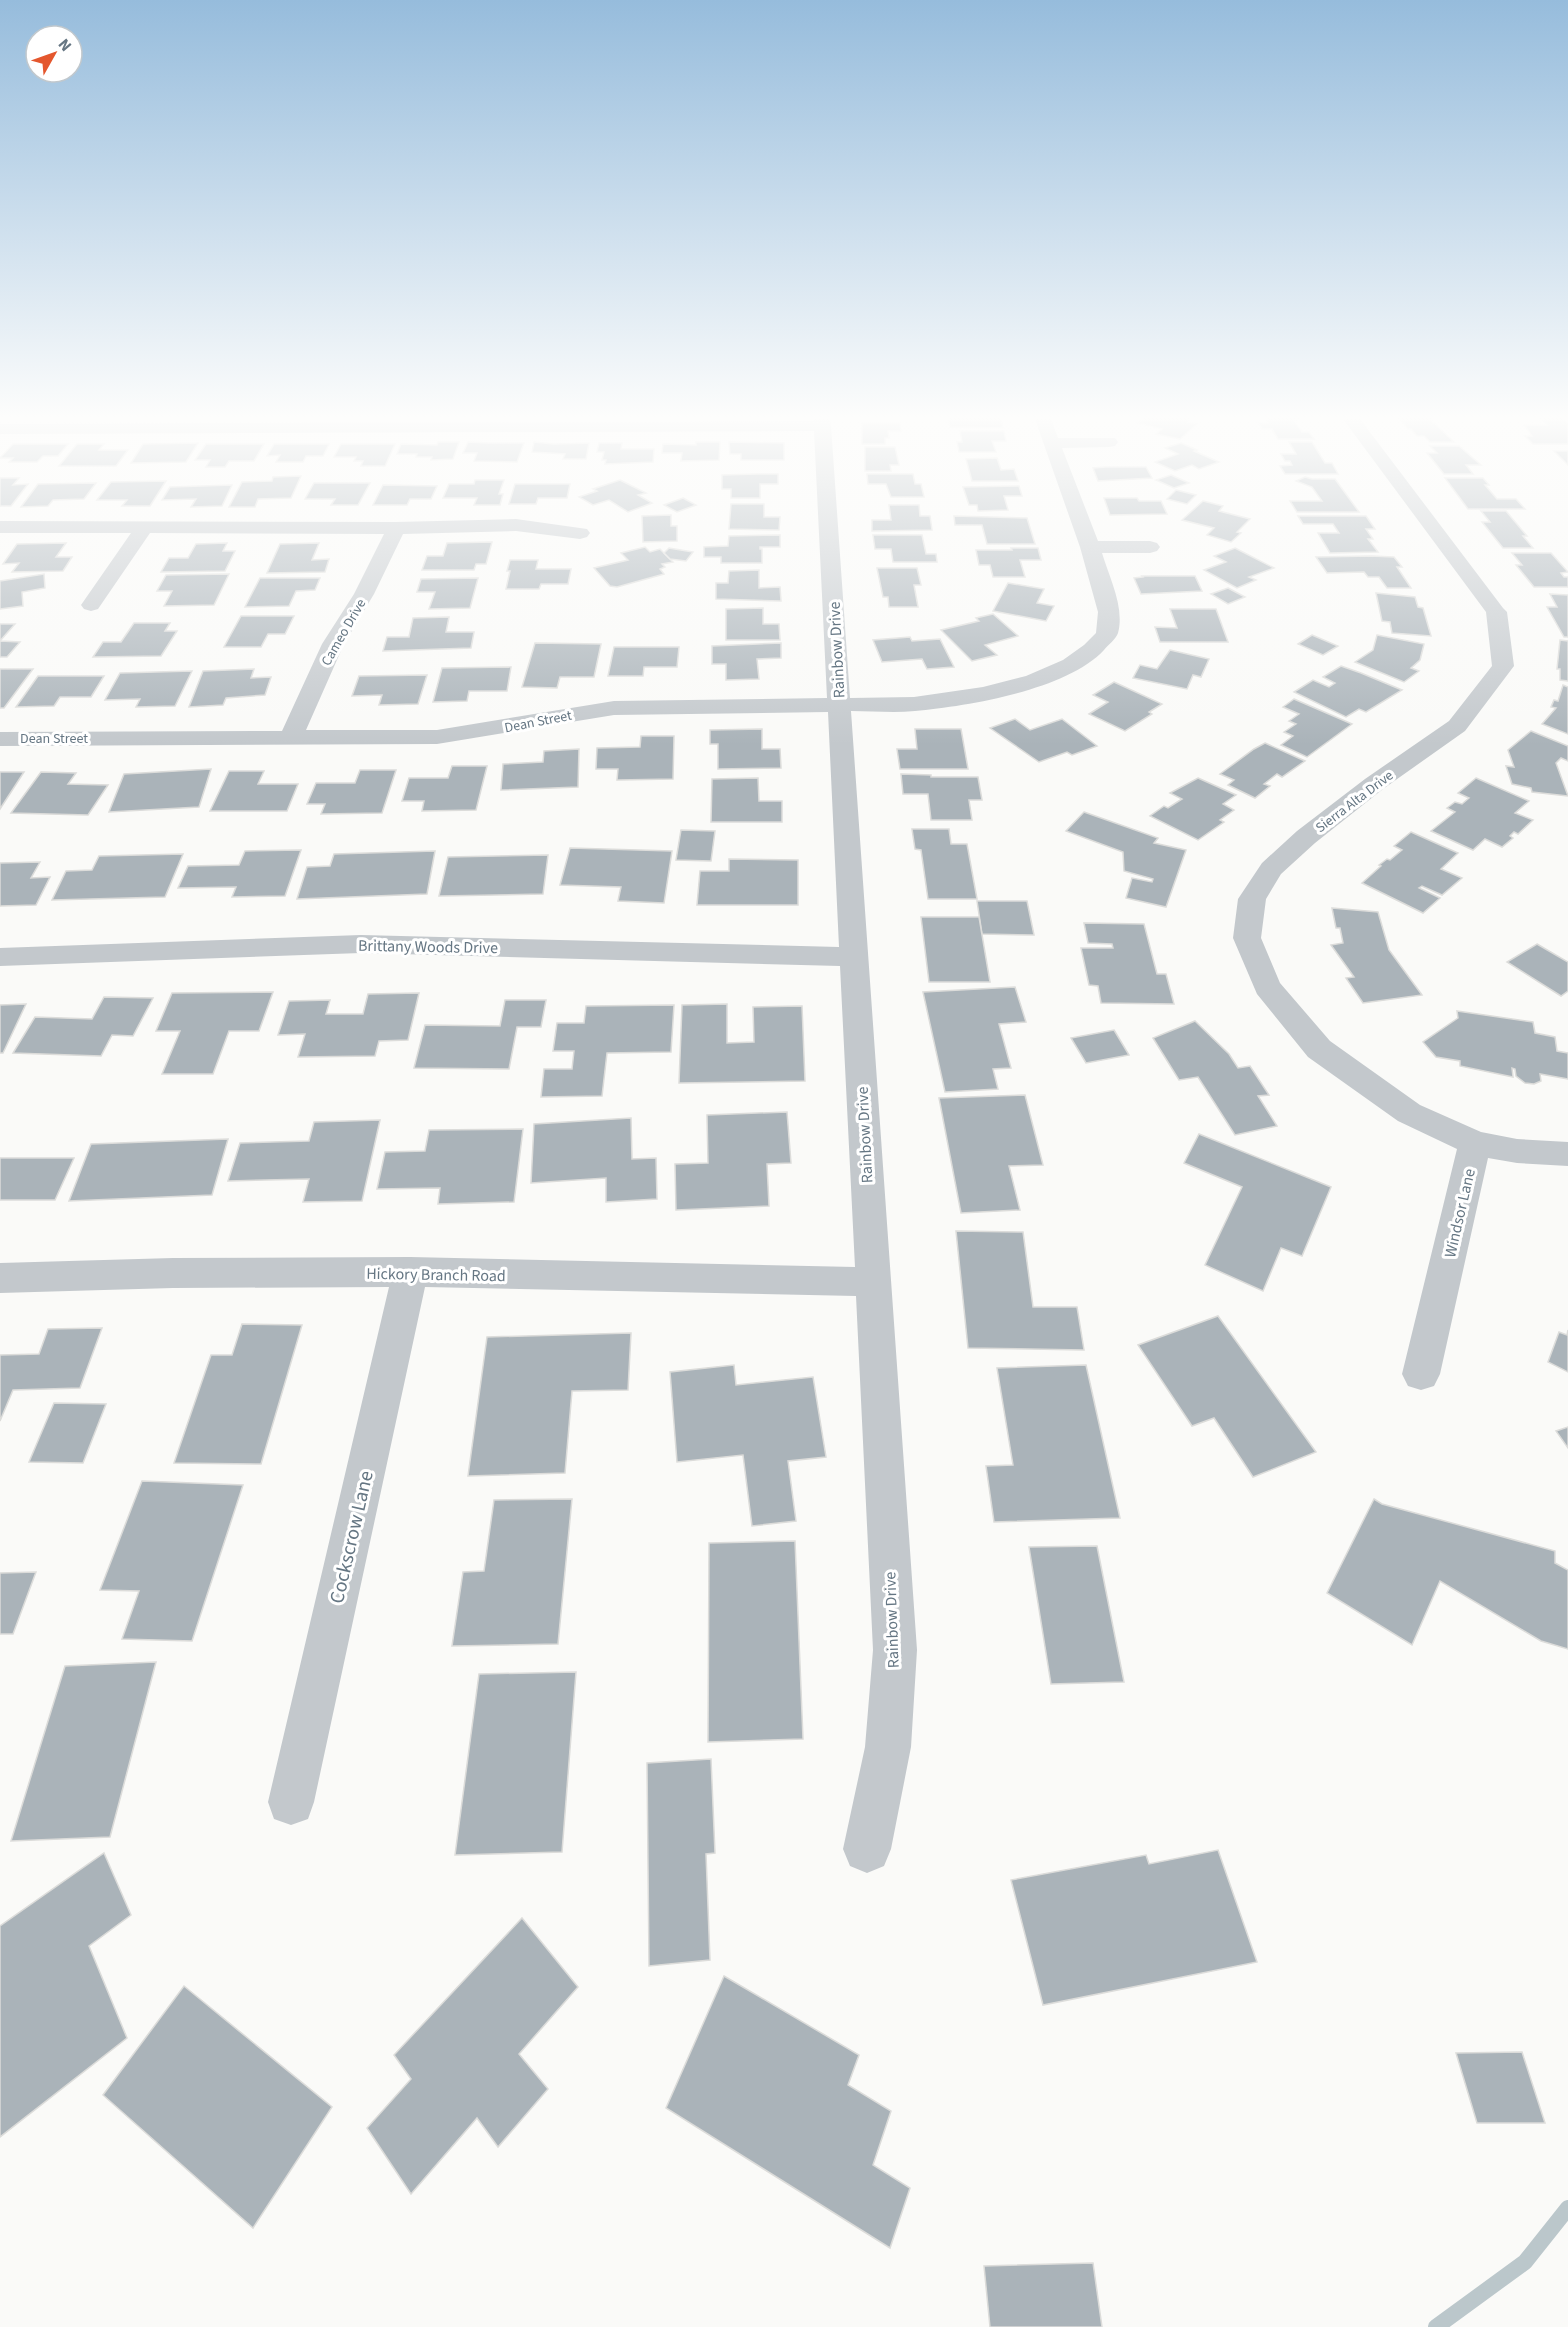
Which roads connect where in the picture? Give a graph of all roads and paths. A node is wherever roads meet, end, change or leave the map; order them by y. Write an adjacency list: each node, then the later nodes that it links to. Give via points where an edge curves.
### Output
1 (85, 528): 2 (street)
2 (144, 528): 3 (street); 12 (street)
3 (396, 528): 4 (street); 14 (street, Cameo Drive, via 364,594 333,644)
4 (412, 528)
5 (537, 528): 9 (street)
6 (829, 528): 13 (street, Rainbow Drive)
7 (1083, 528): 10 (street, Dean Street)
8 (1433, 528): 18 (street, Sierra Alta Drive, via 1496,612 1503,666 1457,726 1374,784 1271,869 1252,898 1247,938 1267,987 1319,1049 1409,1113)
9 (580, 533)
10 (1090, 547): 11 (street); 13 (street, Dean Street, via 1109,612 1107,634 1071,665 1034,681 983,694 914,704)
11 (1150, 547)
12 (91, 605)
13 (840, 705): 14 (street, Dean Street, via 614,708 437,737); 17 (street, Rainbow Drive)
14 (291, 737): 15 (street, Dean Street)
15 (0, 739)
16 (0, 957): 17 (street, Brittany Woods Drive, via 361,944)
17 (855, 957): 22 (street, Rainbow Drive)
18 (1475, 1143): 19 (street); 23 (street, Windsor Lane)
19 (1568, 1154)
20 (410, 1272): 21 (street, Hickory Branch Road); 22 (street, Hickory Branch Road); 24 (street, Cockscrow Lane)
21 (0, 1278)
22 (872, 1282): 25 (street, Rainbow Drive, via 895,1650 888,1747)
23 (1421, 1374)
24 (291, 1802)
25 (867, 1849)

